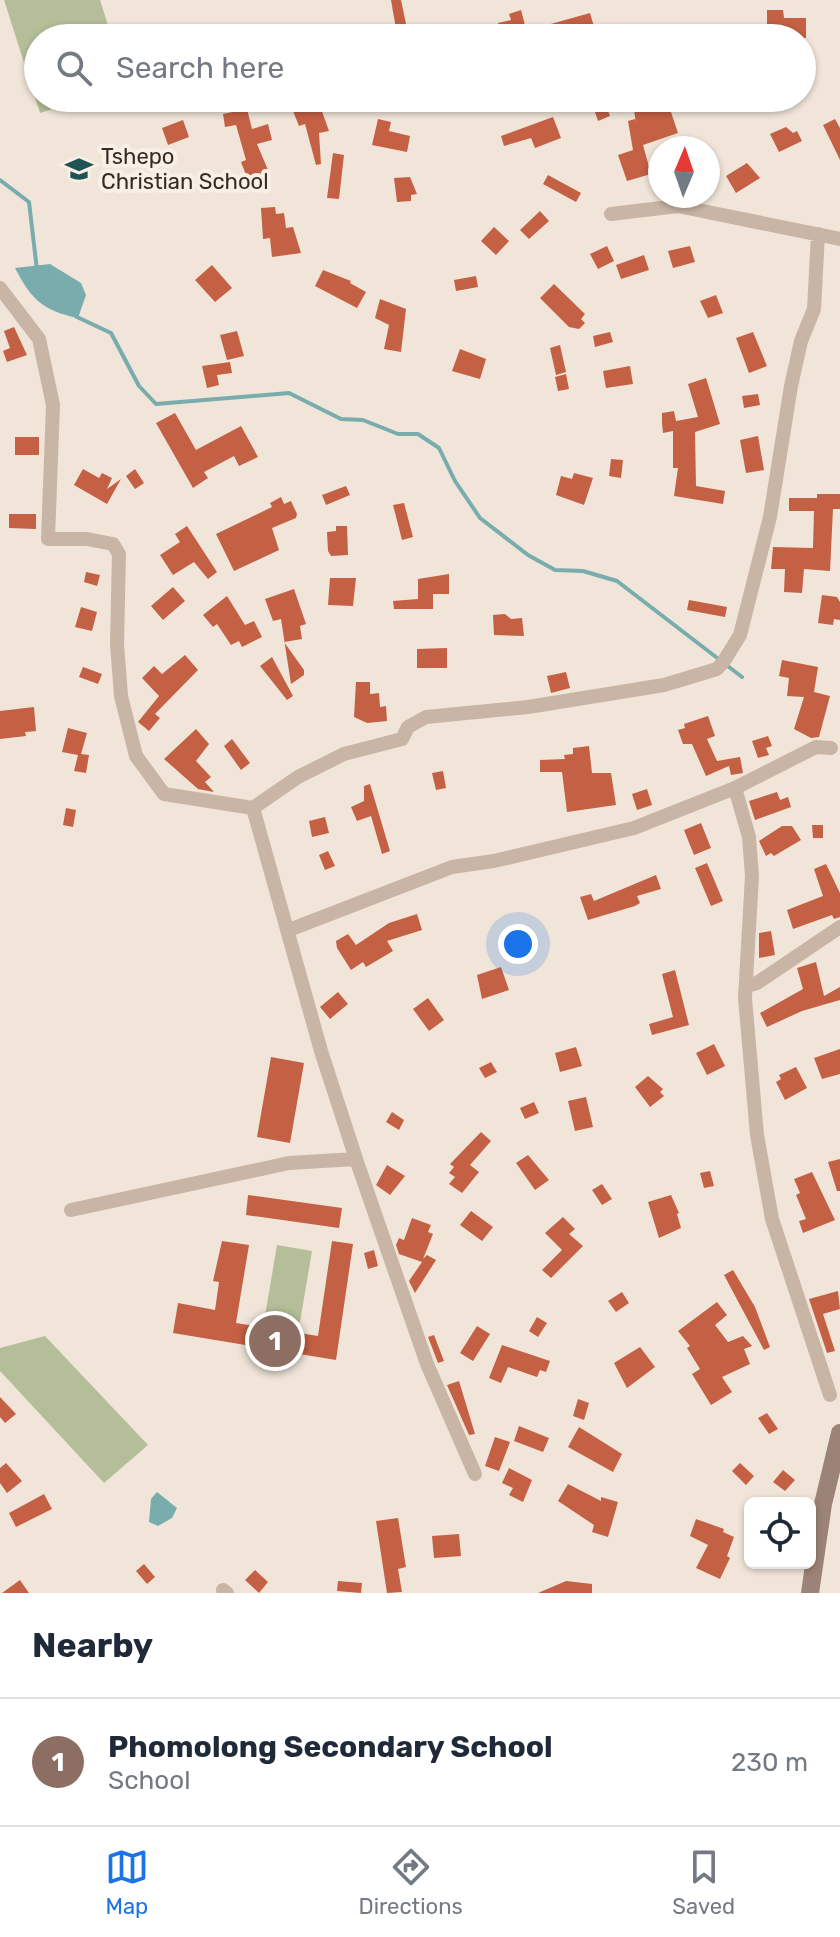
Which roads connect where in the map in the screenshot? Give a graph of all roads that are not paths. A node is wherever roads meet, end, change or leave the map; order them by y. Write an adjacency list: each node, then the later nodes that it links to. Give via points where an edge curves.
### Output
1 (611, 214): 2 (street, via 678,206)
2 (818, 234): 3 (street); 7 (street, via 814,309 791,386 770,517 740,635 717,669 664,685 426,717 408,727 402,739 344,754)
3 (840, 239)
4 (0, 288): 7 (street, via 39,339 53,405 48,539 113,544 119,554 118,662 136,756 164,794)
5 (831, 748): 6 (street, via 816,747)
6 (735, 788): 9 (street, via 634,828 452,867); 10 (street, via 751,863)
7 (253, 808): 9 (street)
8 (840, 927): 10 (street)
9 (289, 930): 11 (street)
10 (747, 986): 13 (street, via 757,1135 772,1219)
11 (356, 1159): 12 (street, via 289,1163); 15 (street, via 427,1364)
12 (71, 1210)
13 (830, 1395)
14 (840, 1433): 16 (street)
15 (475, 1474)
16 (810, 1593)

